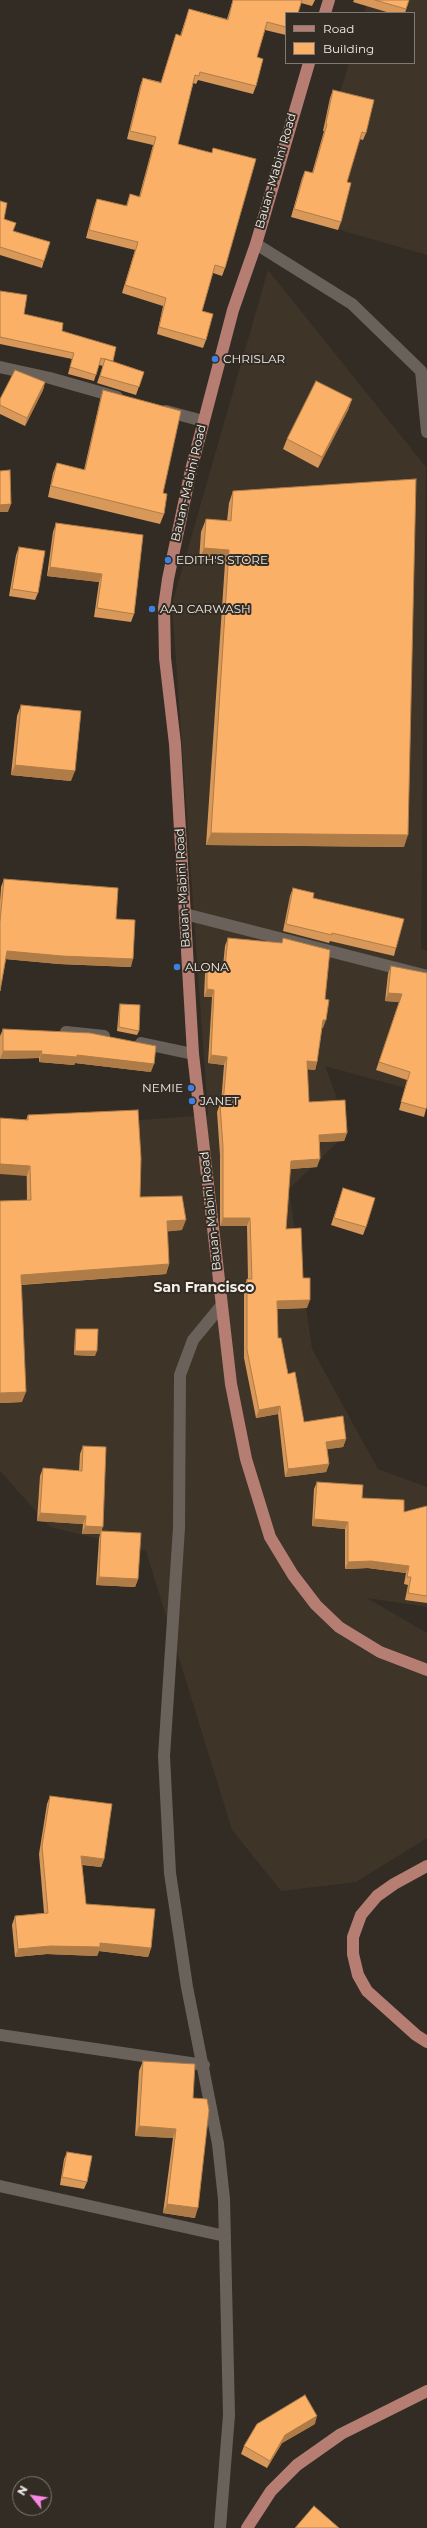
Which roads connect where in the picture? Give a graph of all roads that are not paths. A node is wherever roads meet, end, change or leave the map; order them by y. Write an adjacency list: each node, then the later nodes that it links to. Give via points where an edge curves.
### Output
1 (329, 0): 2 (main road)
2 (325, 12)
3 (309, 64): 4 (main road, Bauan-Mabini Road)
4 (256, 244): 8 (main road, Bauan-Mabini Road, via 233,310); 9 (street, via 352,304 422,371)
5 (0, 368): 6 (street, via 50,378)
6 (125, 400)
7 (155, 408): 8 (street)
8 (203, 421): 10 (main road, Bauan-Mabini Road, via 182,509 164,607 165,658 175,744)
9 (427, 432)
10 (185, 914): 11 (street); 13 (main road, Bauan-Mabini Road)
11 (427, 976)
12 (51, 1031): 13 (street, via 88,1033)
13 (193, 1054): 14 (main road, Bauan-Mabini Road)
14 (221, 1306): 15 (main road, Bauan-Mabini Road, via 231,1384 246,1459 270,1537 292,1575 316,1605 339,1627 380,1652); 19 (street, via 193,1340 180,1375 179,1528 164,1756 170,1873 187,1987)
15 (427, 1670)
16 (427, 1866): 18 (main road, via 377,1896 361,1915 353,1937 353,1954 358,1975 367,1991)
17 (0, 2035): 19 (street)
18 (427, 2042)
19 (204, 2065): 21 (street, via 218,2144)
20 (0, 2186): 21 (street)
21 (225, 2236): 23 (street, via 229,2414)
22 (427, 2391): 24 (main road, via 341,2434 297,2465 271,2491)
23 (220, 2528)
24 (247, 2528)

